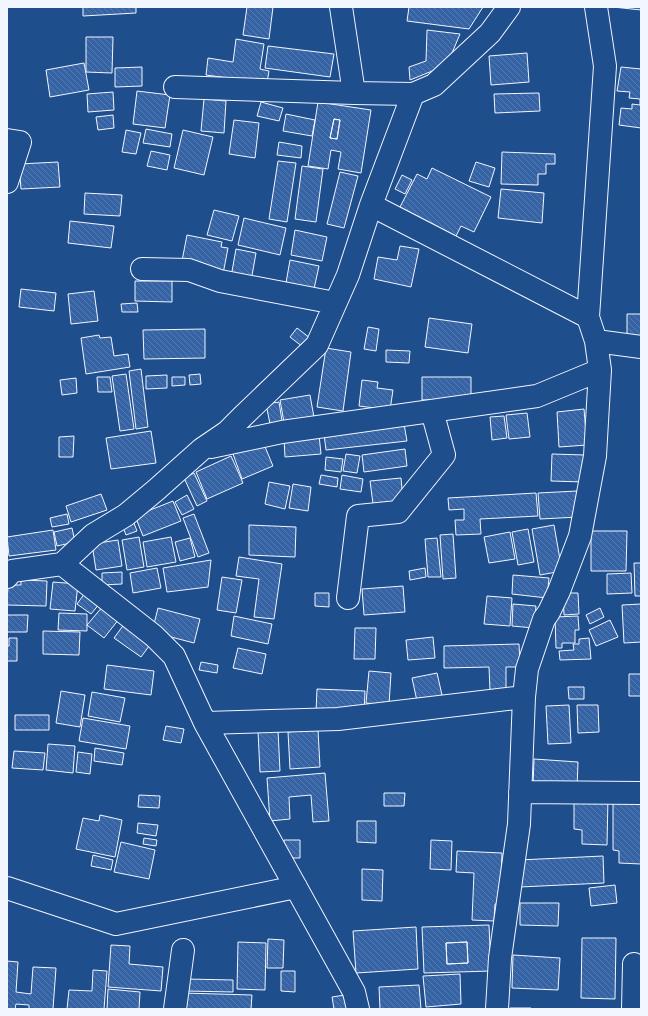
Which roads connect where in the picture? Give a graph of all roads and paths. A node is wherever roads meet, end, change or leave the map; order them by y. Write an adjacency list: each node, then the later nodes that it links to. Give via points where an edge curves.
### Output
1 (341, 7): 5 (street)
2 (509, 7): 6 (street, via 490,33 434,85)
3 (596, 7): 12 (street, via 605,66)
4 (175, 87): 5 (street)
5 (354, 93): 6 (street)
6 (413, 94): 9 (street)
7 (7, 140): 8 (street, via 20,142)
8 (7, 182)
9 (371, 205): 11 (street, via 348,275); 12 (street)
10 (142, 269): 11 (street, via 189,270 220,282)
11 (335, 303): 17 (street, via 316,346 227,432)
12 (588, 317): 13 (street)
13 (596, 341): 14 (street); 15 (street)
14 (641, 348)
15 (600, 370): 16 (street, via 537,396); 21 (street, via 595,456 580,536 559,591 544,619 527,669)
16 (432, 411): 17 (street, via 282,432); 20 (street, via 444,455 398,512 358,516)
17 (202, 449): 18 (street, via 126,515 93,535)
18 (62, 564): 19 (street); 22 (street, via 154,636 174,656)
19 (9, 570)
20 (348, 598)
21 (524, 697): 22 (street, via 338,719); 23 (street)
22 (205, 723): 25 (street)
23 (520, 792): 24 (street); 31 (street, via 519,824 500,958)
24 (641, 792)
25 (296, 887): 26 (street, via 116,924); 30 (street, via 354,992)
26 (7, 888)
27 (183, 950): 29 (street)
28 (634, 964): 32 (street)
29 (175, 1009)
30 (358, 1009)
31 (497, 1009)
32 (633, 1009)

